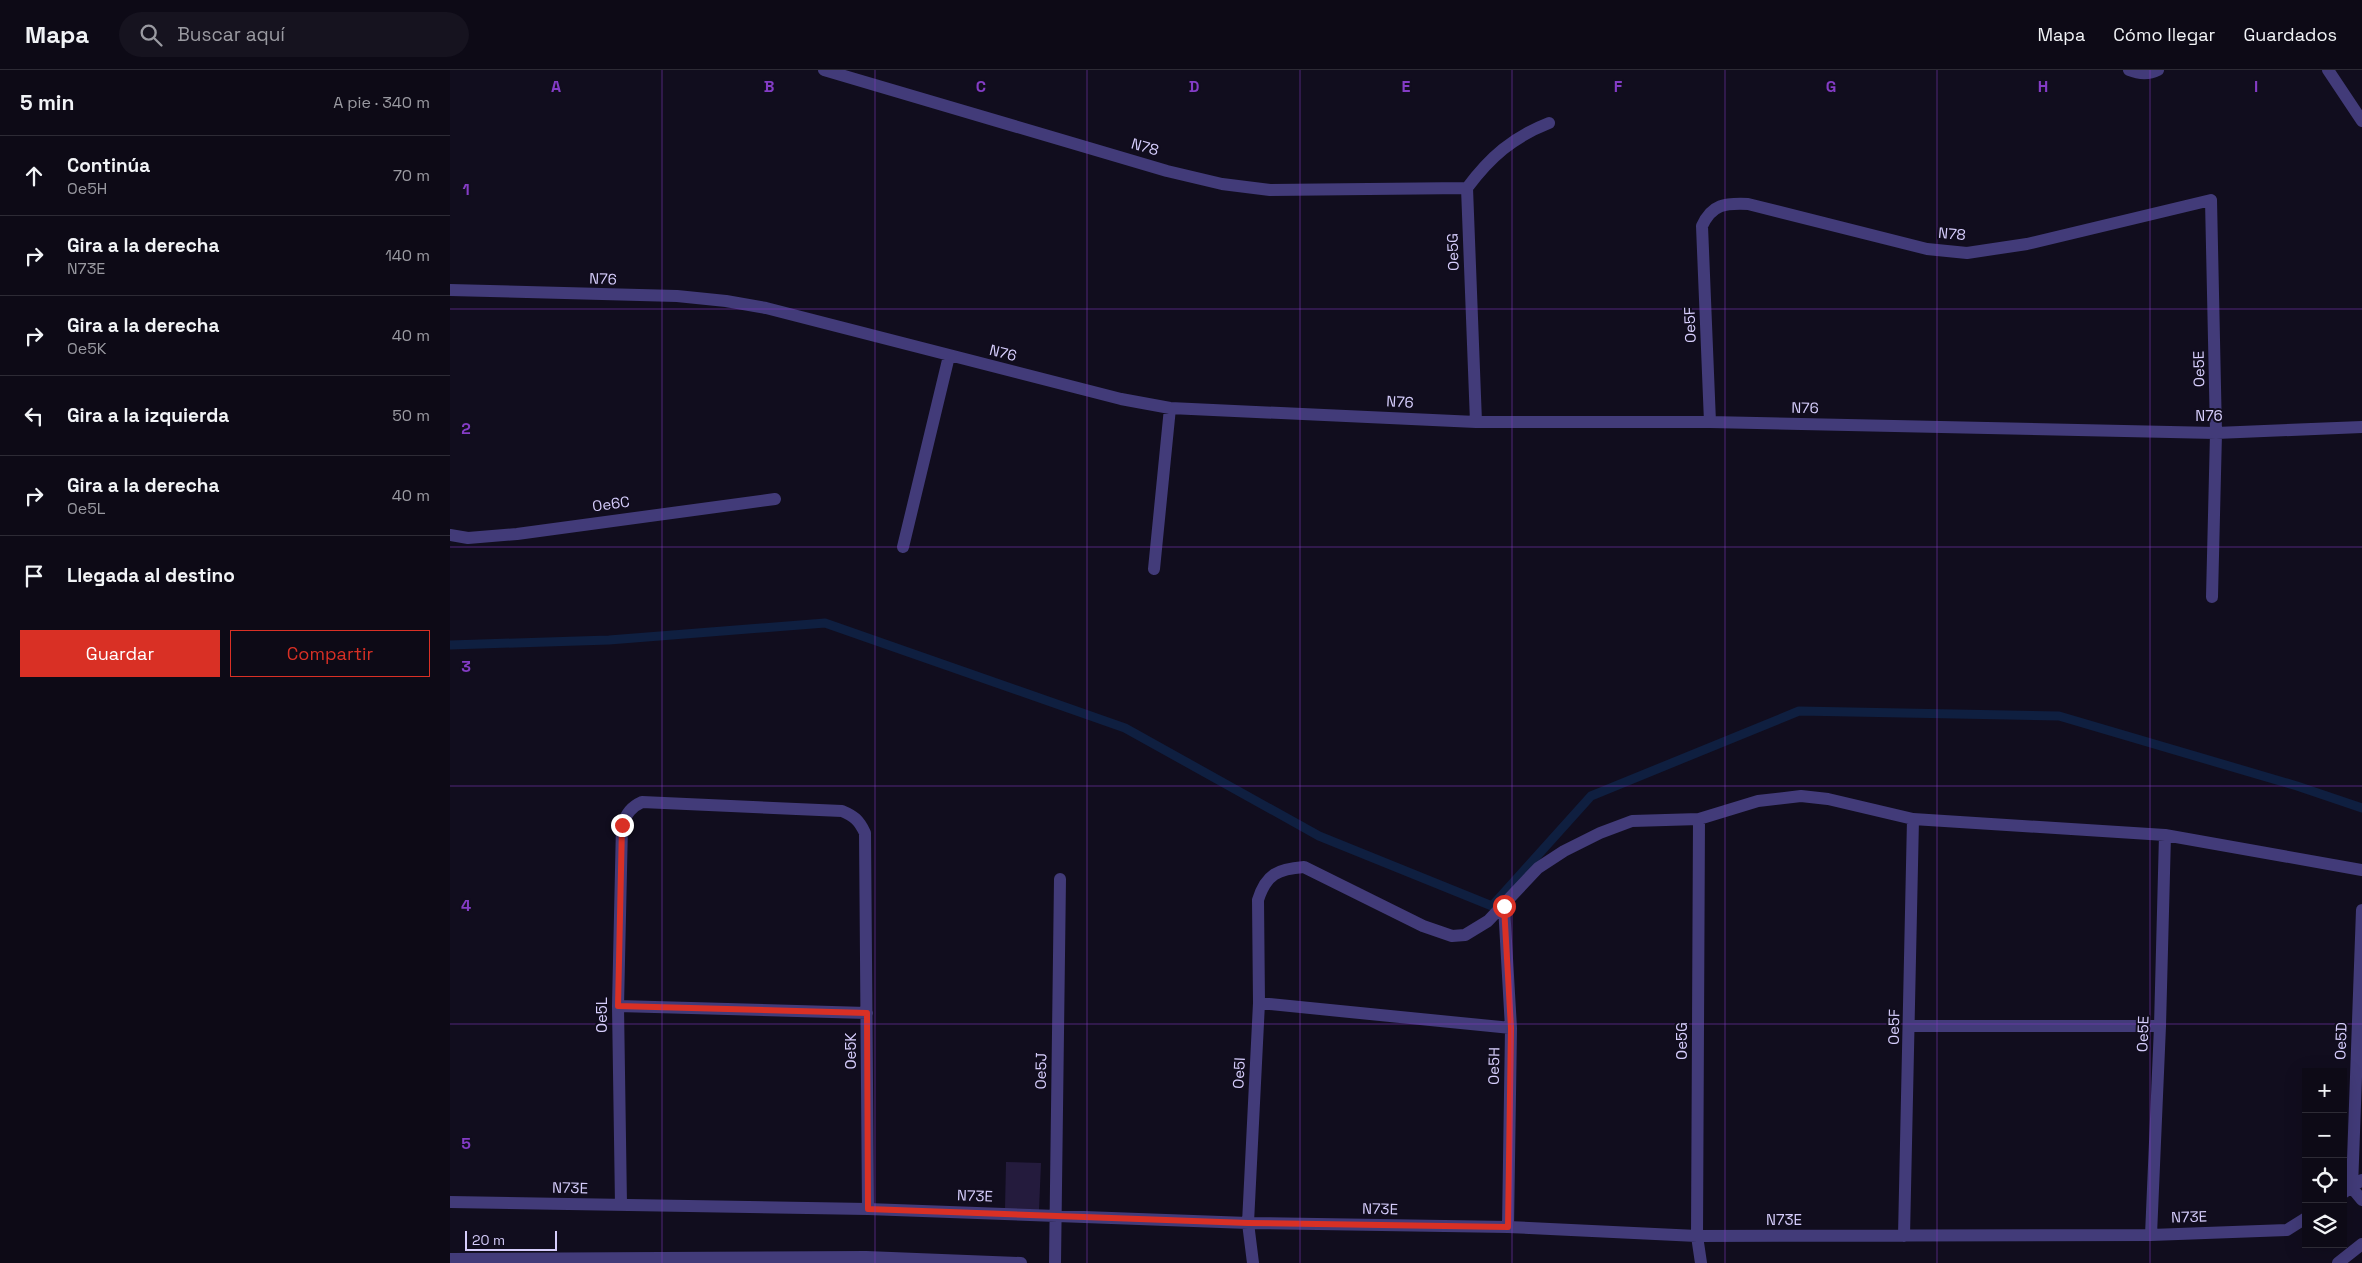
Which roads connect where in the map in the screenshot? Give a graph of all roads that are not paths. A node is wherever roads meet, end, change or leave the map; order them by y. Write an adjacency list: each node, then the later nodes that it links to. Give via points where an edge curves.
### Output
1 (824, 70): 7 (street, N78, via 1167,171 1222,184 1270,190)
2 (2129, 70): 3 (street, via 2138,74)
3 (2158, 70)
4 (2328, 70): 5 (street)
5 (2362, 121)
6 (1550, 123): 7 (street, via 1525,132 1504,147)
7 (1466, 188): 13 (street, Oe5G)
8 (2210, 200): 9 (street, N78, via 2027,244 1967,253 1927,248 1748,204 1731,203 1716,208); 16 (street, Oe5E)
9 (1702, 226): 14 (street, Oe5F)
10 (450, 290): 11 (street, N76, via 726,300)
11 (949, 356): 12 (street, N76); 19 (street)
12 (1170, 408): 13 (street, N76); 20 (street)
13 (1476, 422): 14 (street, N76)
14 (1710, 422): 16 (street, N76)
15 (2362, 427): 16 (street, N76)
16 (2216, 433): 21 (street, Oe5E)
17 (775, 498): 18 (street, Oe6C, via 517,534 468,538)
18 (450, 534)
19 (903, 547)
20 (1154, 569)
21 (2212, 597)
22 (1699, 819): 23 (street, via 1758,801 1800,796 1828,798); 28 (street, via 1632,821 1600,833 1538,868); 46 (street, Oe5G)
23 (1913, 819): 25 (street); 33 (street, Oe5F)
24 (622, 825): 31 (street, Oe5L); 32 (street, Oe5K, via 634,805 642,802 842,811 854,816 865,832)
25 (2165, 835): 26 (street); 34 (street, Oe5E)
26 (2362, 870)
27 (1060, 879): 41 (street, Oe5J)
28 (1504, 906): 30 (street, Oe5I, via 1465,935 1452,936 1424,926 1304,868 1286,869 1263,884 1258,900); 35 (street, Oe5H)
29 (2362, 910): 36 (street, Oe5D)
30 (1259, 1002): 35 (street); 43 (street, Oe5I)
31 (618, 1006): 32 (street); 39 (street, Oe5L)
32 (867, 1013): 40 (street, Oe5K)
33 (1910, 1026): 34 (street); 47 (street, Oe5F)
34 (2160, 1026): 45 (street, Oe5E)
35 (1511, 1028): 44 (street, Oe5H)
36 (2352, 1187): 37 (street, Oe5D)
37 (2362, 1200)
38 (450, 1202): 39 (street, N73E)
39 (621, 1206): 40 (street, N73E)
40 (868, 1209): 41 (street, N73E)
41 (1055, 1216): 43 (street, N73E); 53 (street, Oe5J)
42 (2302, 1221): 45 (street, N73E, via 2287,1230)
43 (1248, 1223): 44 (street, N73E); 54 (street, Oe5I)
44 (1508, 1227): 46 (street, N73E)
45 (2151, 1235): 47 (street, N73E)
46 (1697, 1236): 47 (street, N73E); 55 (street, Oe5G)
47 (1904, 1236)
48 (2362, 1244): 56 (street)
49 (450, 1258): 51 (street)
50 (866, 1260): 51 (street); 52 (street)
51 (621, 1261)
52 (1021, 1263)
53 (1055, 1263)
54 (1253, 1263)
55 (1701, 1263)
56 (2338, 1263)

